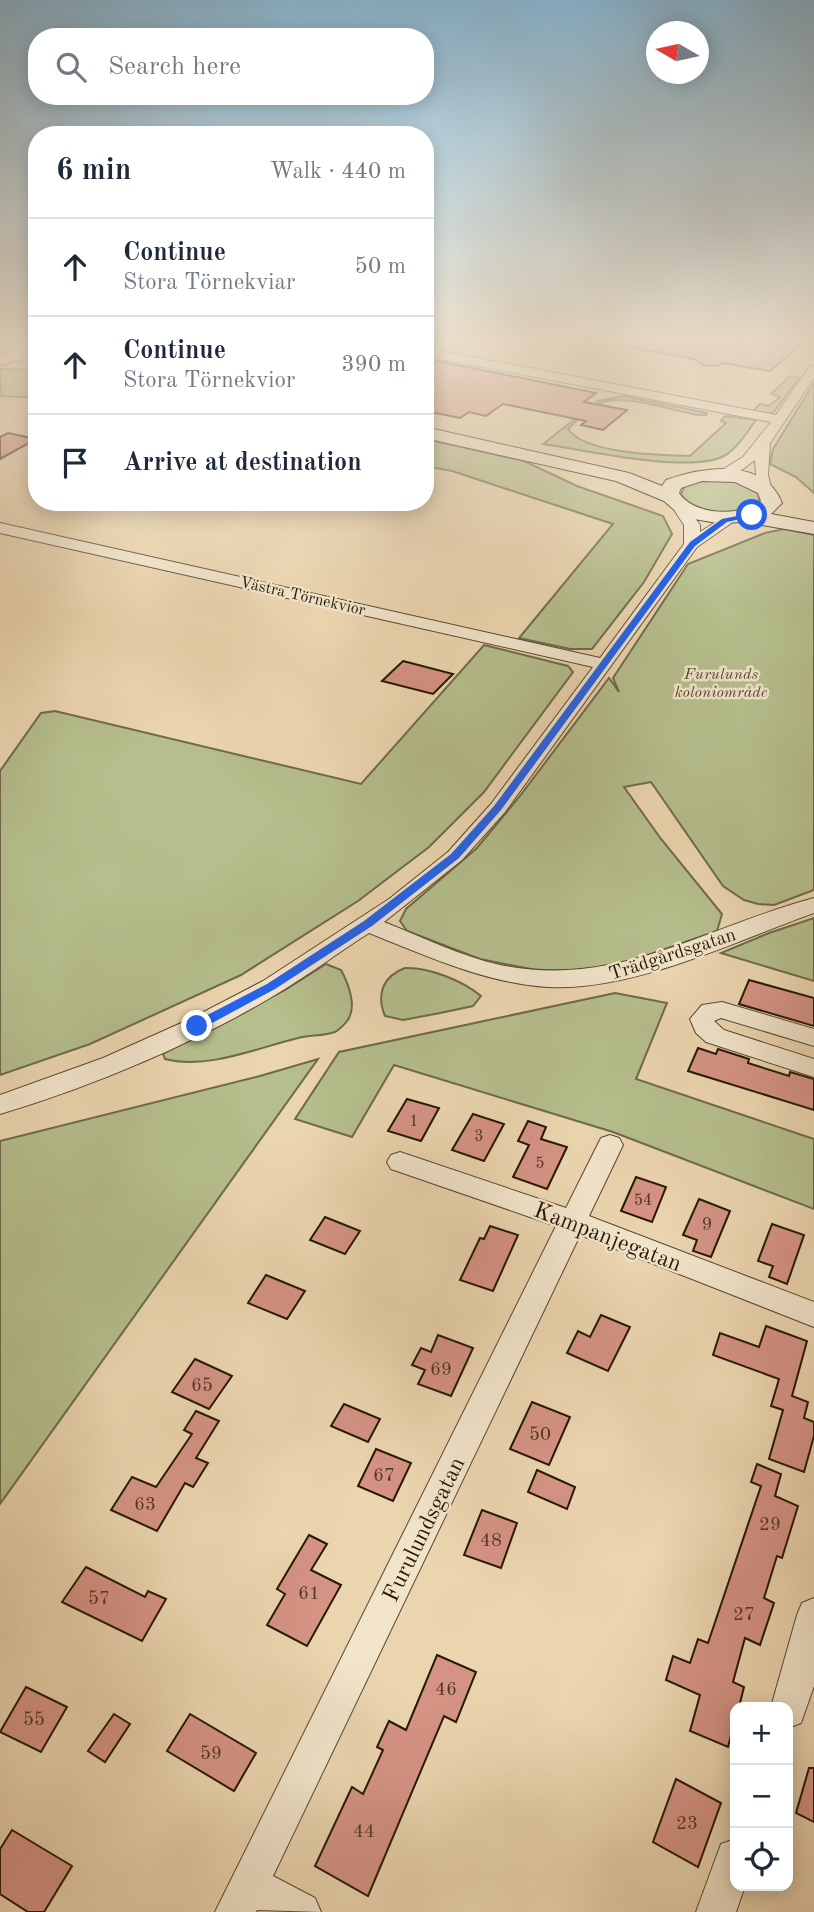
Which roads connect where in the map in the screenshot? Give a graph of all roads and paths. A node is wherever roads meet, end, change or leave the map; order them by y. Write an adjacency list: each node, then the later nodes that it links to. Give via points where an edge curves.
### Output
1 (774, 427): 3 (street)
2 (434, 434): 4 (main road)
3 (764, 443): 5 (street, via 740,467); 6 (street, via 761,467)
4 (529, 454): 5 (main road, via 633,470); 7 (main road, via 622,477)
5 (710, 475): 6 (main road, via 745,479); 7 (main road, via 673,484 669,490)
6 (768, 493): 8 (main road, via 767,508); 9 (main road)
7 (674, 501): 8 (main road, via 702,514); 14 (street, via 692,525)
8 (739, 517): 11 (main road); 14 (street)
9 (814, 517)
10 (0, 528): 12 (street, Västra Törnekvior)
11 (814, 528)
12 (24, 533): 13 (street); 15 (street, Västra Törnekvior)
13 (8, 543)
14 (692, 544): 15 (street)
15 (605, 664): 17 (street, via 498,808 455,856)
16 (814, 905): 17 (street, Trädgårdsgatan, via 647,965 595,977 548,979 498,972)
17 (368, 924): 20 (street, via 271,987 197,1026 112,1064)
18 (814, 1038): 19 (street, via 722,1010 710,1011 702,1019 715,1036)
19 (814, 1068)
20 (0, 1105)
21 (610, 1145): 23 (street, Furulundsgatan)
22 (400, 1162): 23 (street, Kampanjegatan)
23 (573, 1222): 24 (street, Kampanjegatan); 28 (street, Furulundsgatan)
24 (814, 1315)
25 (814, 1615): 26 (street)
26 (800, 1692)
27 (730, 1872): 30 (street)
28 (242, 1898): 29 (street)
29 (301, 1912)
30 (716, 1912)

